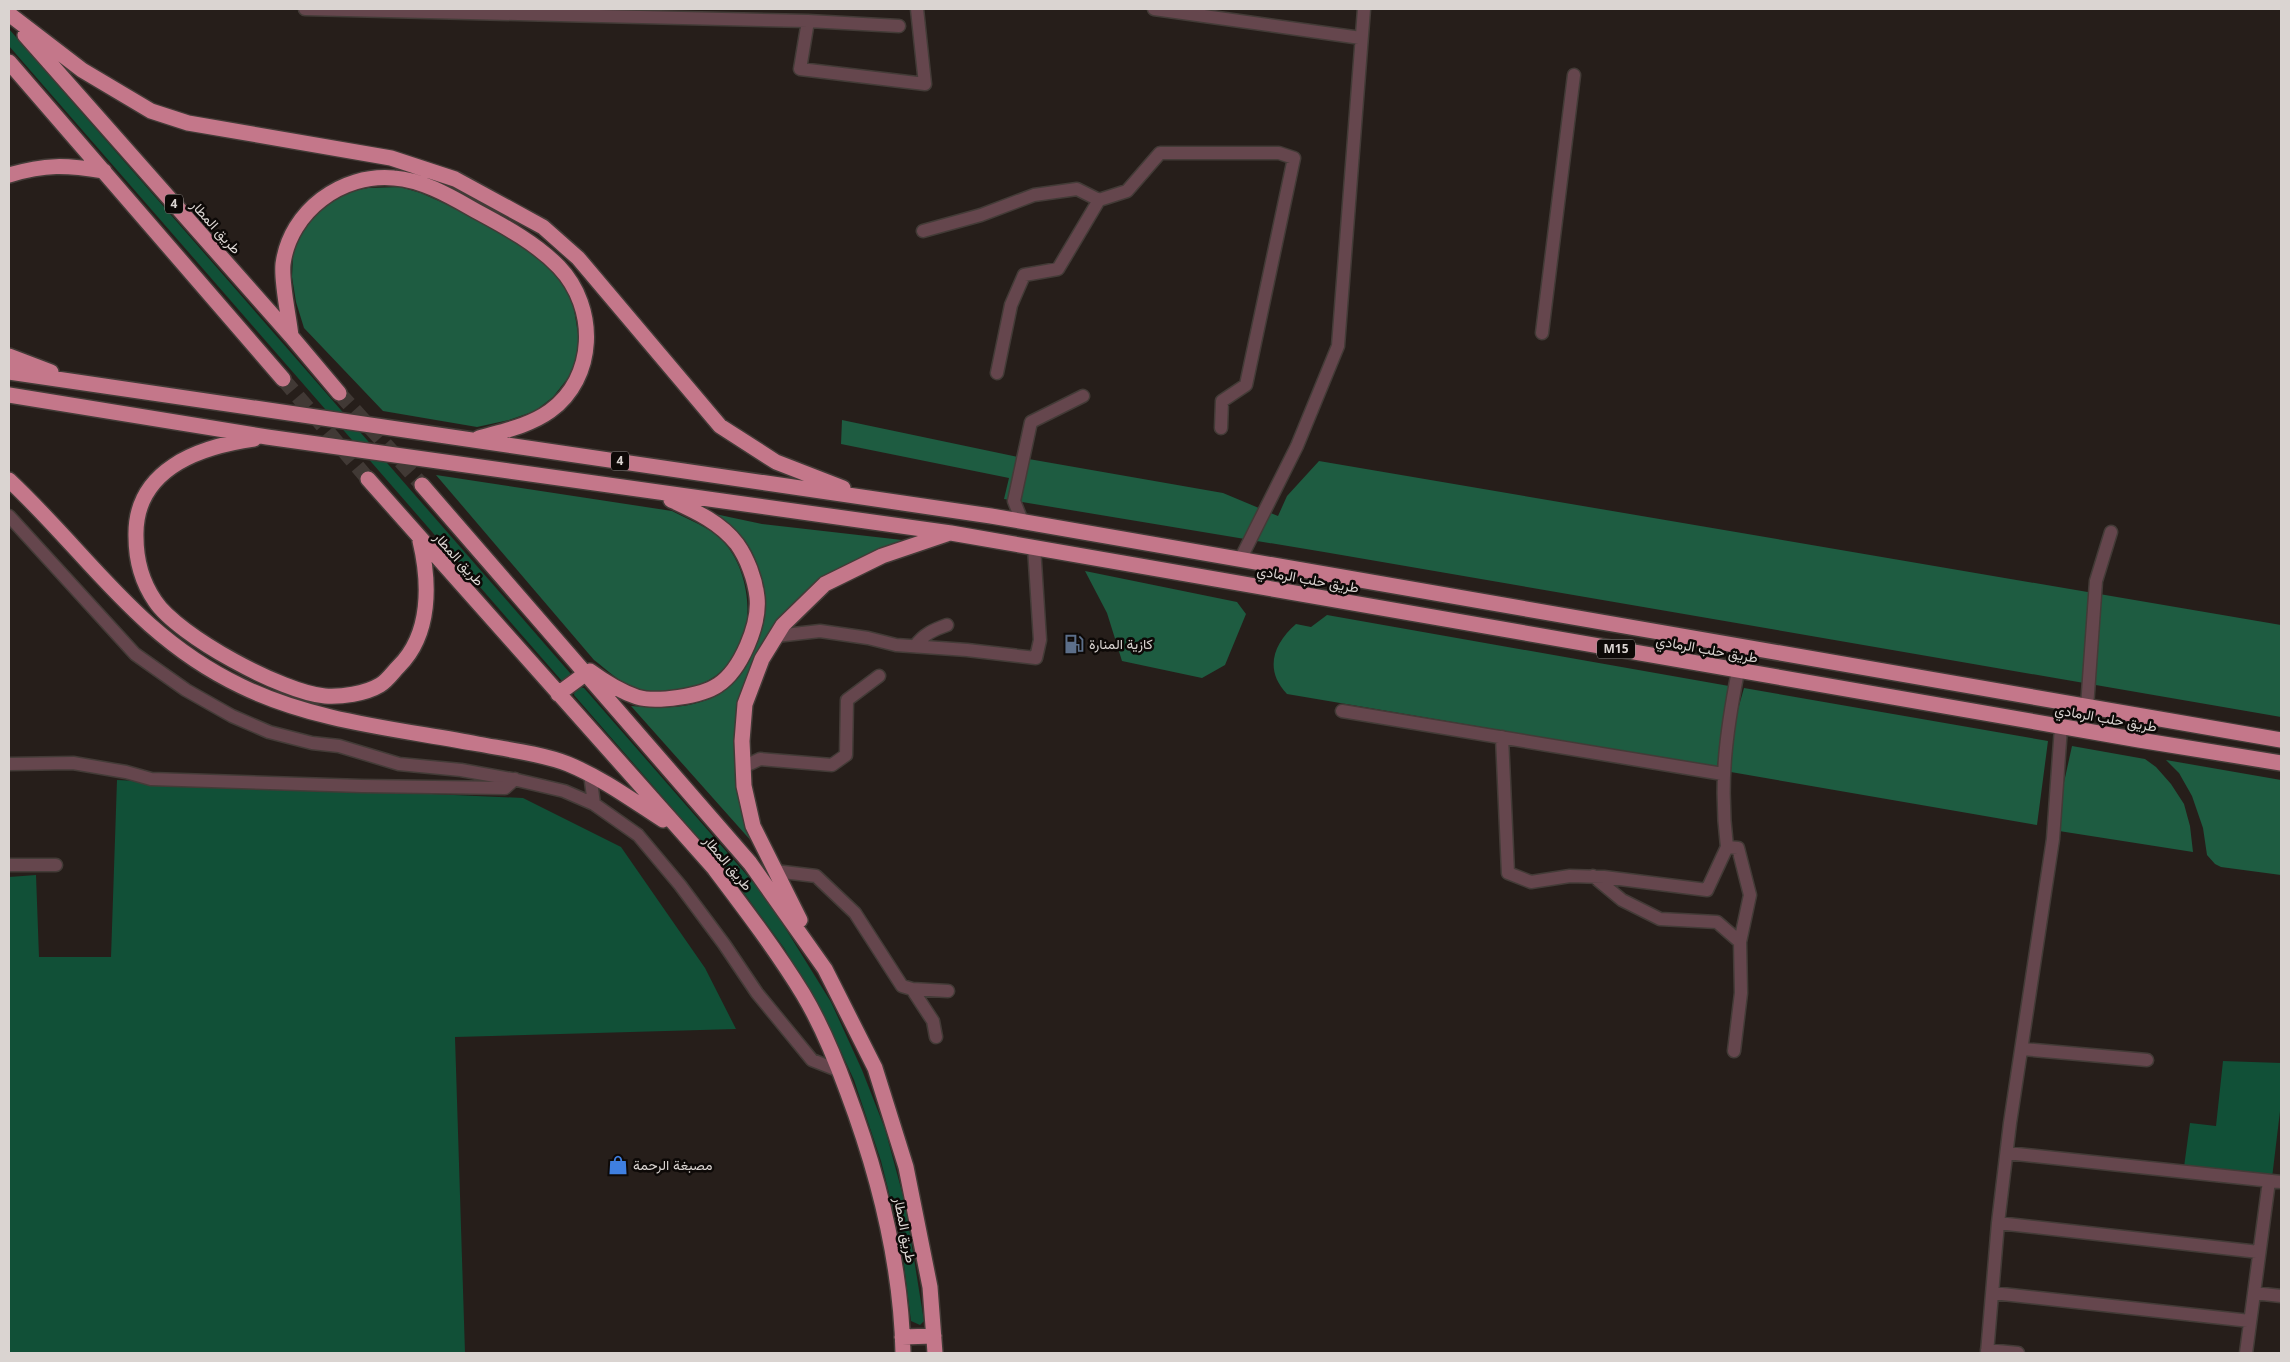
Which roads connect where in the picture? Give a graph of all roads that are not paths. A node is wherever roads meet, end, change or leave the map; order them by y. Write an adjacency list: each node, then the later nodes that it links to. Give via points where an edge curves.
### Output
1 (304, 9): 6 (street)
2 (917, 9): 6 (street, via 925,84 800,68)
3 (1154, 9): 8 (street)
4 (1364, 9): 8 (street)
5 (9, 15): 16 (highway, طريق المطار / 4); 33 (highway, via 82,70 151,111 188,123 391,158 455,179 543,228 578,258 720,426 776,462 857,493)
6 (808, 21): 7 (street)
7 (899, 26)
8 (1361, 38): 39 (street, via 1338,346 1297,446)
9 (9, 62): 11 (highway, 4)
10 (1574, 75): 15 (street)
11 (104, 171): 12 (highway, via 59,165); 20 (highway, 4)
12 (9, 175)
13 (1099, 200): 14 (street, via 1077,189 1034,195 981,215); 19 (street, via 1058,270 1024,275 1012,305); 25 (street, via 1127,190 1160,153 1279,153 1294,158 1246,384 1222,401)
14 (923, 231)
15 (1542, 333)
16 (292, 336): 22 (highway, طريق المطار / 4); 27 (highway, via 283,265 289,243 304,215 315,203 343,186 359,180 395,178 450,196 502,225 547,256 571,284 585,319 586,357 572,388 550,411 536,420)
17 (9, 356): 21 (highway)
18 (9, 372): 21 (highway, 4)
19 (997, 373)
20 (283, 379)
21 (78, 383): 27 (highway, 4)
22 (339, 393)
23 (9, 395): 26 (highway, 4)
24 (1083, 396): 34 (street, via 1031,422 1014,501)
25 (1221, 428)
26 (267, 438): 31 (highway, 4); 37 (highway, via 217,445 182,461 164,473 145,495 135,519 136,552 144,582 156,603 197,638 253,670 300,691 324,696 353,694 380,685 408,656 422,619 427,577)
27 (475, 439): 33 (highway, 4)
28 (368, 479): 37 (highway, طريق المطار)
29 (9, 480): 56 (highway, via 141,619 205,668 243,687 314,713 503,748 566,763)
30 (422, 485): 43 (highway, طريق المطار)
31 (656, 493): 35 (highway, 4); 43 (highway, via 704,515 731,538 744,555 758,598 749,642 739,663 718,685 684,698 639,698 614,688)
32 (9, 516): 58 (street, via 135,654 186,690 232,716 269,732 339,746 399,764)
33 (991, 516): 34 (highway, 4)
34 (1022, 521): 39 (highway, 4)
35 (951, 532): 38 (highway, طريق حلب الرمادي / M15); 41 (highway, via 882,556 826,584 783,625)
36 (2111, 532): 48 (street, via 2096,581)
37 (420, 540): 47 (highway, طريق المطار)
38 (1034, 547): 42 (street, via 1040,640 1036,658); 44 (highway, طريق حلب الرمادي / M15)
39 (1236, 557): 48 (highway, طريق حلب الرمادي / M15)
40 (947, 624): 42 (street, via 926,634)
41 (776, 636): 42 (street, via 820,631); 55 (highway, via 762,659 745,704)
42 (915, 646)
43 (568, 655): 45 (highway, طريق المطار)
44 (1738, 671): 50 (highway, طريق حلب الرمادي / M15); 57 (street, via 1726,728)
45 (585, 674): 47 (highway); 67 (highway, طريق المطار, via 750,862)
46 (879, 676): 55 (street, via 847,700 846,755 832,765 760,759)
47 (558, 694): 60 (highway, طريق المطار)
48 (2088, 707): 52 (highway, طريق حلب الرمادي / M15)
49 (1342, 711): 51 (street)
50 (2061, 727): 53 (highway, طريق حلب الرمادي / M15); 71 (street, via 2053,839)
51 (1502, 737): 57 (street); 65 (street, via 1508,874 1531,882)
52 (2281, 740)
53 (2281, 763)
54 (9, 764): 58 (street, via 73,763 151,779 230,782 505,788)
55 (743, 767): 64 (highway, via 753,826)
56 (590, 774): 59 (street); 60 (highway)
57 (1723, 774): 61 (street)
58 (515, 779): 59 (street, via 564,791)
59 (594, 804): 74 (street, via 638,835 708,922 757,993 812,1060)
60 (682, 833): 74 (highway, طريق المطار, via 752,918 804,995)
61 (1728, 847): 65 (street, via 1707,890); 66 (street, via 1738,848 1750,894)
62 (9, 865): 63 (street)
63 (56, 865)
64 (775, 871): 67 (highway); 68 (street, via 816,876 855,912 902,986)
65 (1593, 876): 66 (street, via 1622,900 1660,919 1717,922)
66 (1740, 942): 72 (street, via 1741,993)
67 (825, 969): 83 (highway, طريق المطار, via 875,1068 906,1167 930,1288)
68 (912, 989): 69 (street); 70 (street, via 933,1021)
69 (948, 991)
70 (936, 1038)
71 (2022, 1048): 73 (street); 75 (street)
72 (1734, 1051)
73 (2147, 1060)
74 (840, 1071): 84 (highway, طريق المطار, via 881,1190 896,1265)
75 (2007, 1153): 76 (street); 77 (street)
76 (2275, 1182): 78 (street)
77 (1998, 1223): 78 (street); 79 (street)
78 (2259, 1252): 80 (street)
79 (1993, 1293): 82 (street); 85 (street)
80 (2254, 1293): 81 (street); 82 (street)
81 (2281, 1296)
82 (2250, 1321): 89 (street)
83 (934, 1336): 84 (highway); 87 (highway, طريق المطار)
84 (902, 1337): 86 (highway, طريق المطار)
85 (1987, 1351): 88 (street)
86 (903, 1353)
87 (935, 1353)
88 (2018, 1353)
89 (2246, 1353)

